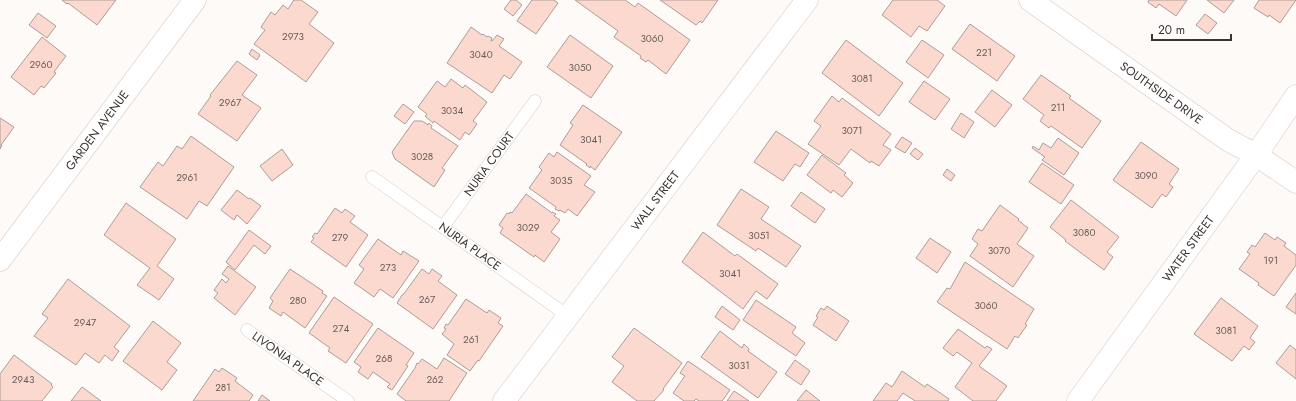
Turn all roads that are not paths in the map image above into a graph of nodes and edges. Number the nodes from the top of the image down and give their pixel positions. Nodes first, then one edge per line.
1 (195, 0) edge
2 (807, 0) edge
3 (1030, 0) edge
4 (1296, 96) edge
5 (535, 101) dead end
6 (1256, 155) junction
7 (372, 177) dead end
8 (1296, 182) edge
9 (443, 227) junction
10 (0, 260) edge
11 (568, 316) junction
12 (247, 330) dead end
13 (348, 401) edge
14 (504, 401) edge
15 (1078, 401) edge

1 - 10 street, GARDEN AVENUE
2 - 11 street, WALL STREET
3 - 6 street, SOUTHSIDE DRIVE
4 - 6 street, WATER STREET
5 - 9 lane, NURIA COURT
6 - 8 street, SOUTHSIDE DRIVE
6 - 15 street, WATER STREET
7 - 9 lane, NURIA PLACE
9 - 11 lane, NURIA PLACE
11 - 14 street, WALL STREET
12 - 13 lane, LIVONIA PLACE

